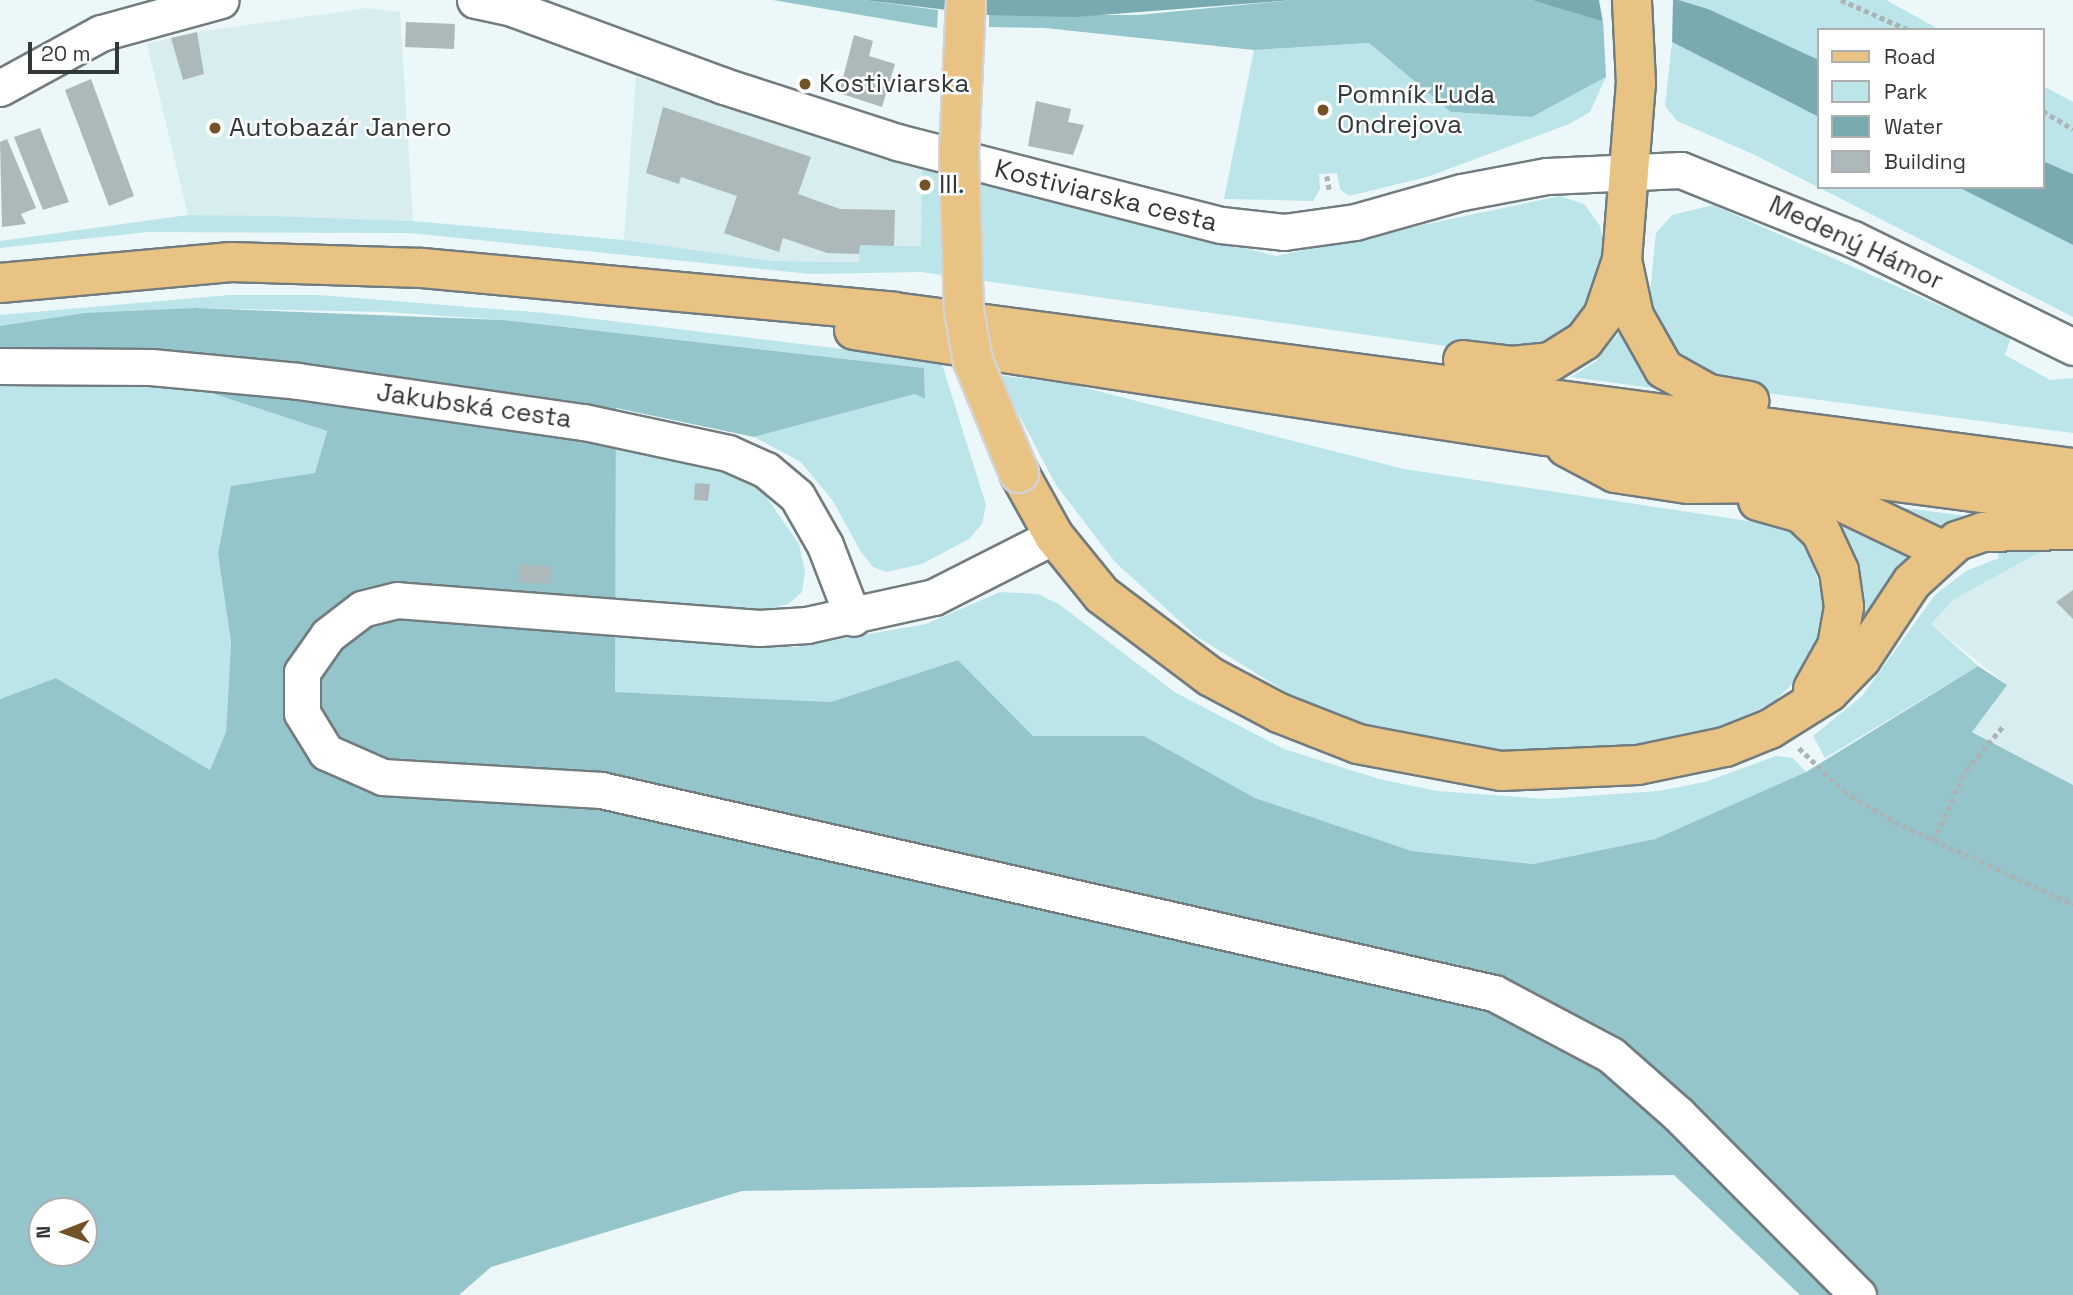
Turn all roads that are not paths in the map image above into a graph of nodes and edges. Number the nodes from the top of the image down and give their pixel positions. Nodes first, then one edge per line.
1 (221, 0) edge
2 (475, 0) edge
3 (966, 0) edge
4 (1632, 0) edge
5 (0, 88) edge
6 (1630, 169) junction
7 (1622, 260) junction
8 (0, 283) edge
9 (670, 292) junction
10 (2073, 347) edge
11 (0, 366) edge
12 (1367, 373) junction
13 (1828, 434) junction
14 (1546, 436) junction
15 (2073, 468) edge
16 (1689, 484) junction
17 (2073, 505) edge
18 (2073, 530) edge
19 (1054, 536) junction
20 (1944, 551) junction
21 (853, 618) junction
22 (1791, 715) junction
23 (1858, 1295) edge

1 - 5 street
2 - 6 street, Kostiviarska cesta
3 - 19 main road, bridge
4 - 6 main road
6 - 7 main road
6 - 10 street, Medený Hámor
7 - 12 main road
7 - 13 main road
8 - 9 main road
9 - 12 main road
9 - 14 main road
11 - 21 street, Jakubská cesta
12 - 13 main road
13 - 15 main road
14 - 16 main road
14 - 17 main road
16 - 20 main road
16 - 22 main road
18 - 20 main road
19 - 21 street
19 - 22 main road
20 - 22 main road
21 - 23 street

